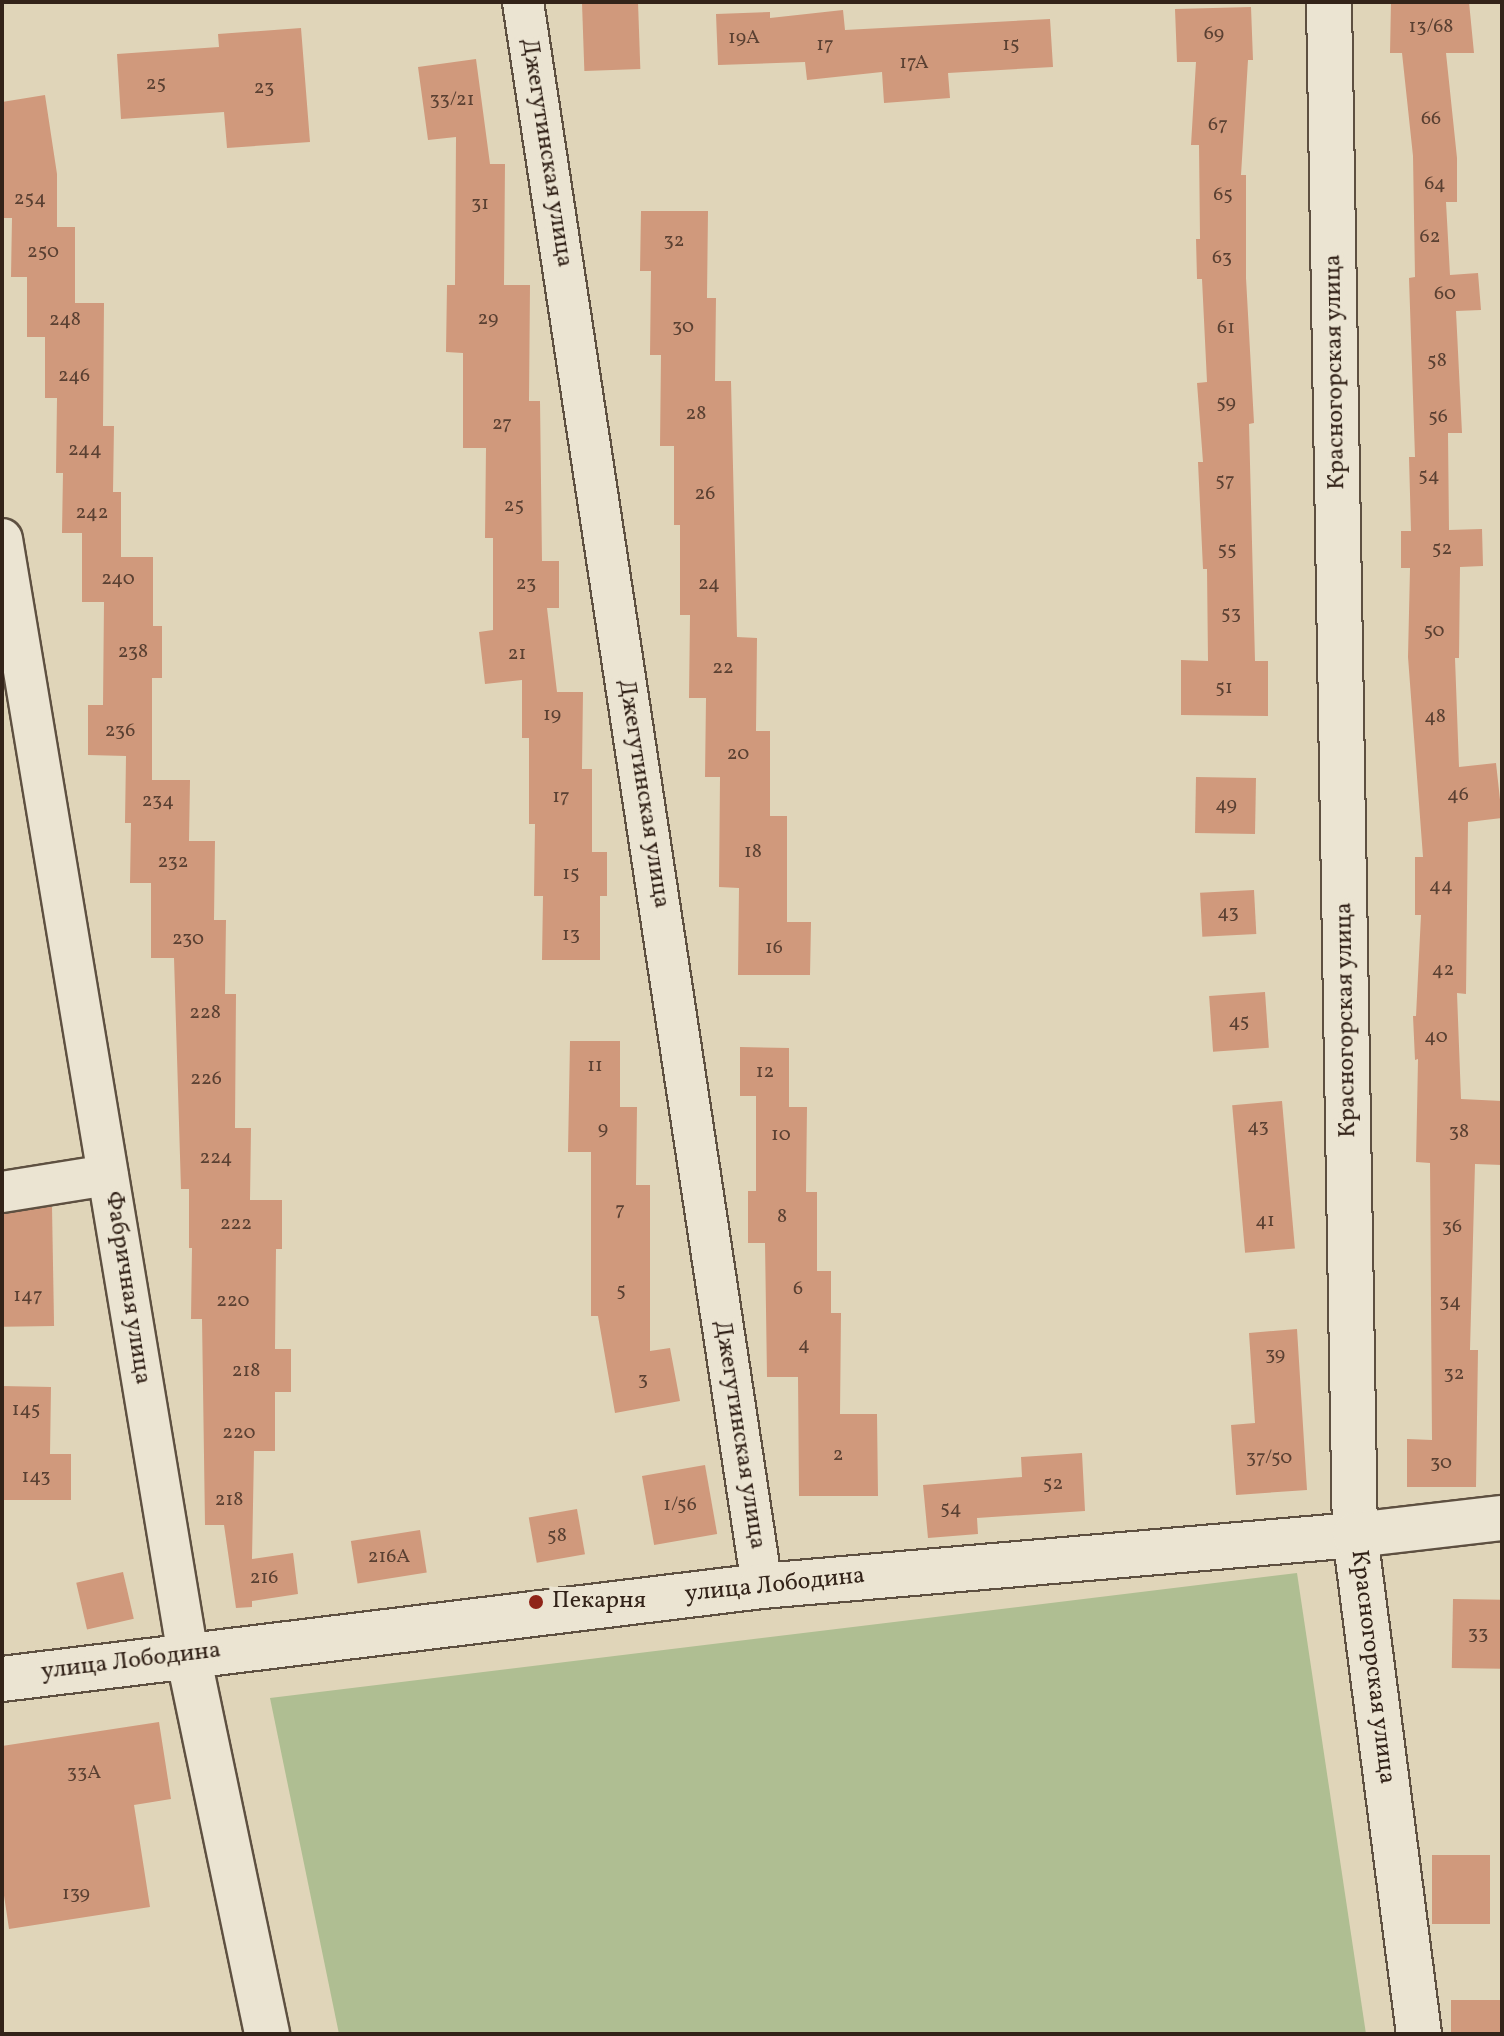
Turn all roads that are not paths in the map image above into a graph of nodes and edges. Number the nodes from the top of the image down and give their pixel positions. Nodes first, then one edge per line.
1 (523, 2) edge
2 (1329, 2) edge
3 (2, 539) edge
4 (108, 1175) junction
5 (2, 1192) edge
6 (1502, 1518) edge
7 (1355, 1535) junction
8 (762, 1586) junction
9 (188, 1655) junction
10 (2, 1679) edge
11 (267, 2034) edge
12 (1419, 2034) edge

1 - 8 street, Джегутинская улица
2 - 7 street, Красногорская улица
3 - 4 street, Фабричная улица
4 - 5 street
4 - 9 street, Фабричная улица
6 - 7 street, улица Лободина
7 - 8 street, улица Лободина
7 - 12 street, Красногорская улица
8 - 9 street, улица Лободина
9 - 10 street, улица Лободина
9 - 11 street, Фабричная улица

